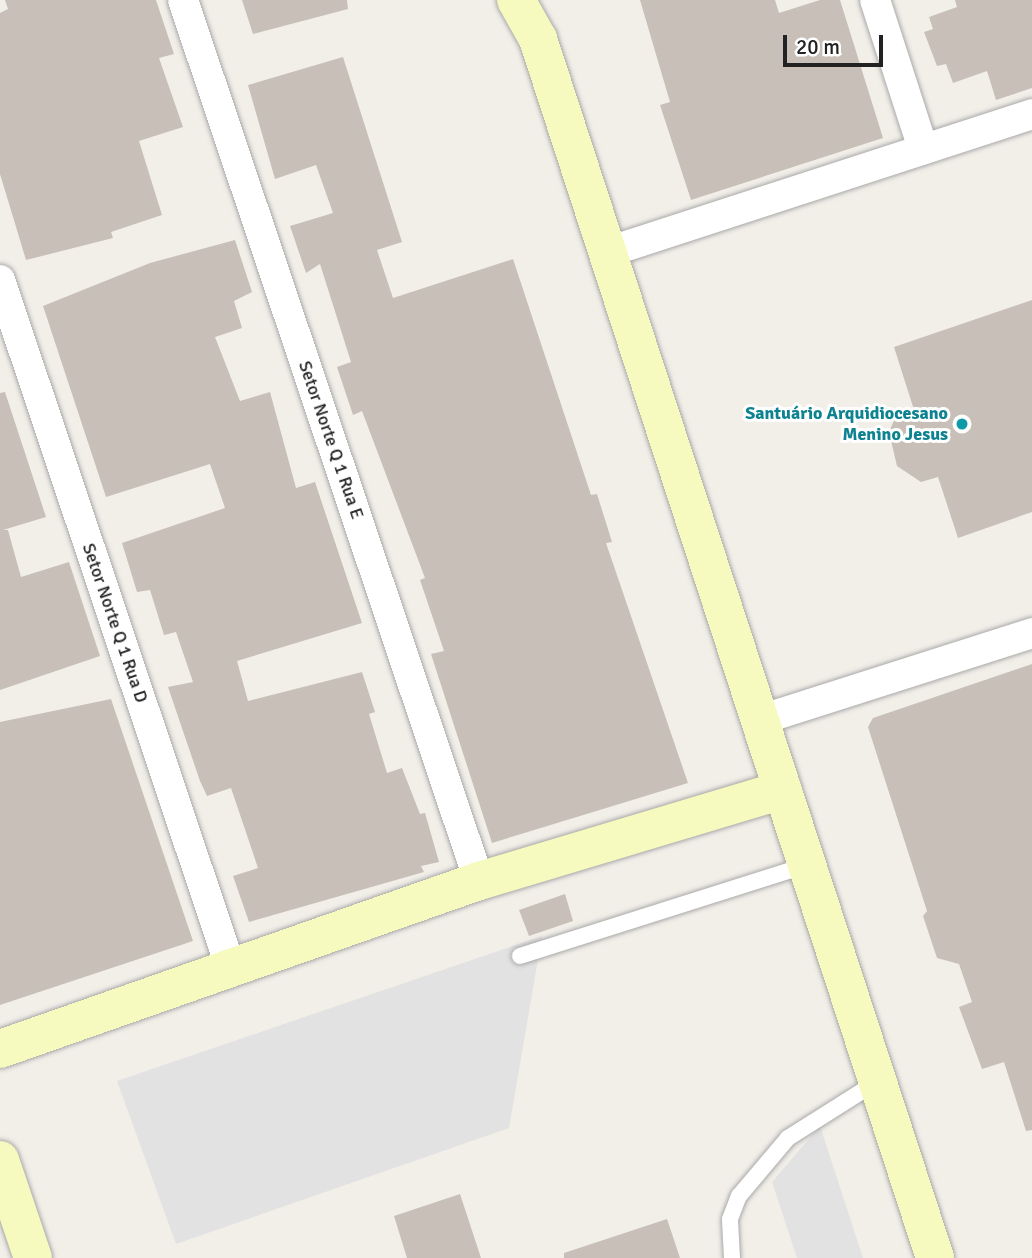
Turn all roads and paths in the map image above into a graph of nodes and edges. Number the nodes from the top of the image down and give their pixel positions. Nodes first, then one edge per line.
1 (184, 0) edge
2 (516, 0) edge
3 (534, 0) edge
4 (875, 0) edge
5 (538, 39) junction
6 (1032, 114) edge
7 (923, 149) junction
8 (607, 252) junction
9 (0, 280) edge
10 (1032, 633) edge
11 (760, 720) junction
12 (783, 790) junction
13 (807, 865) junction
14 (480, 881) junction
15 (520, 956) dead end
16 (230, 966) junction
17 (0, 1049) edge
18 (877, 1081) junction
19 (0, 1160) edge
20 (33, 1258) edge
21 (732, 1258) edge
22 (935, 1258) edge

1 - 14 street, Setor Norte Q 1 Rua E
2 - 5 street
3 - 5 street
4 - 7 street
5 - 8 street
6 - 7 street
7 - 8 street
8 - 11 street
9 - 16 street, Setor Norte Q 1 Rua D
10 - 11 street
11 - 12 street
12 - 13 street
12 - 14 street
13 - 15 lane
13 - 18 street
14 - 16 street
16 - 17 street
18 - 21 lane
18 - 22 street
19 - 20 street

